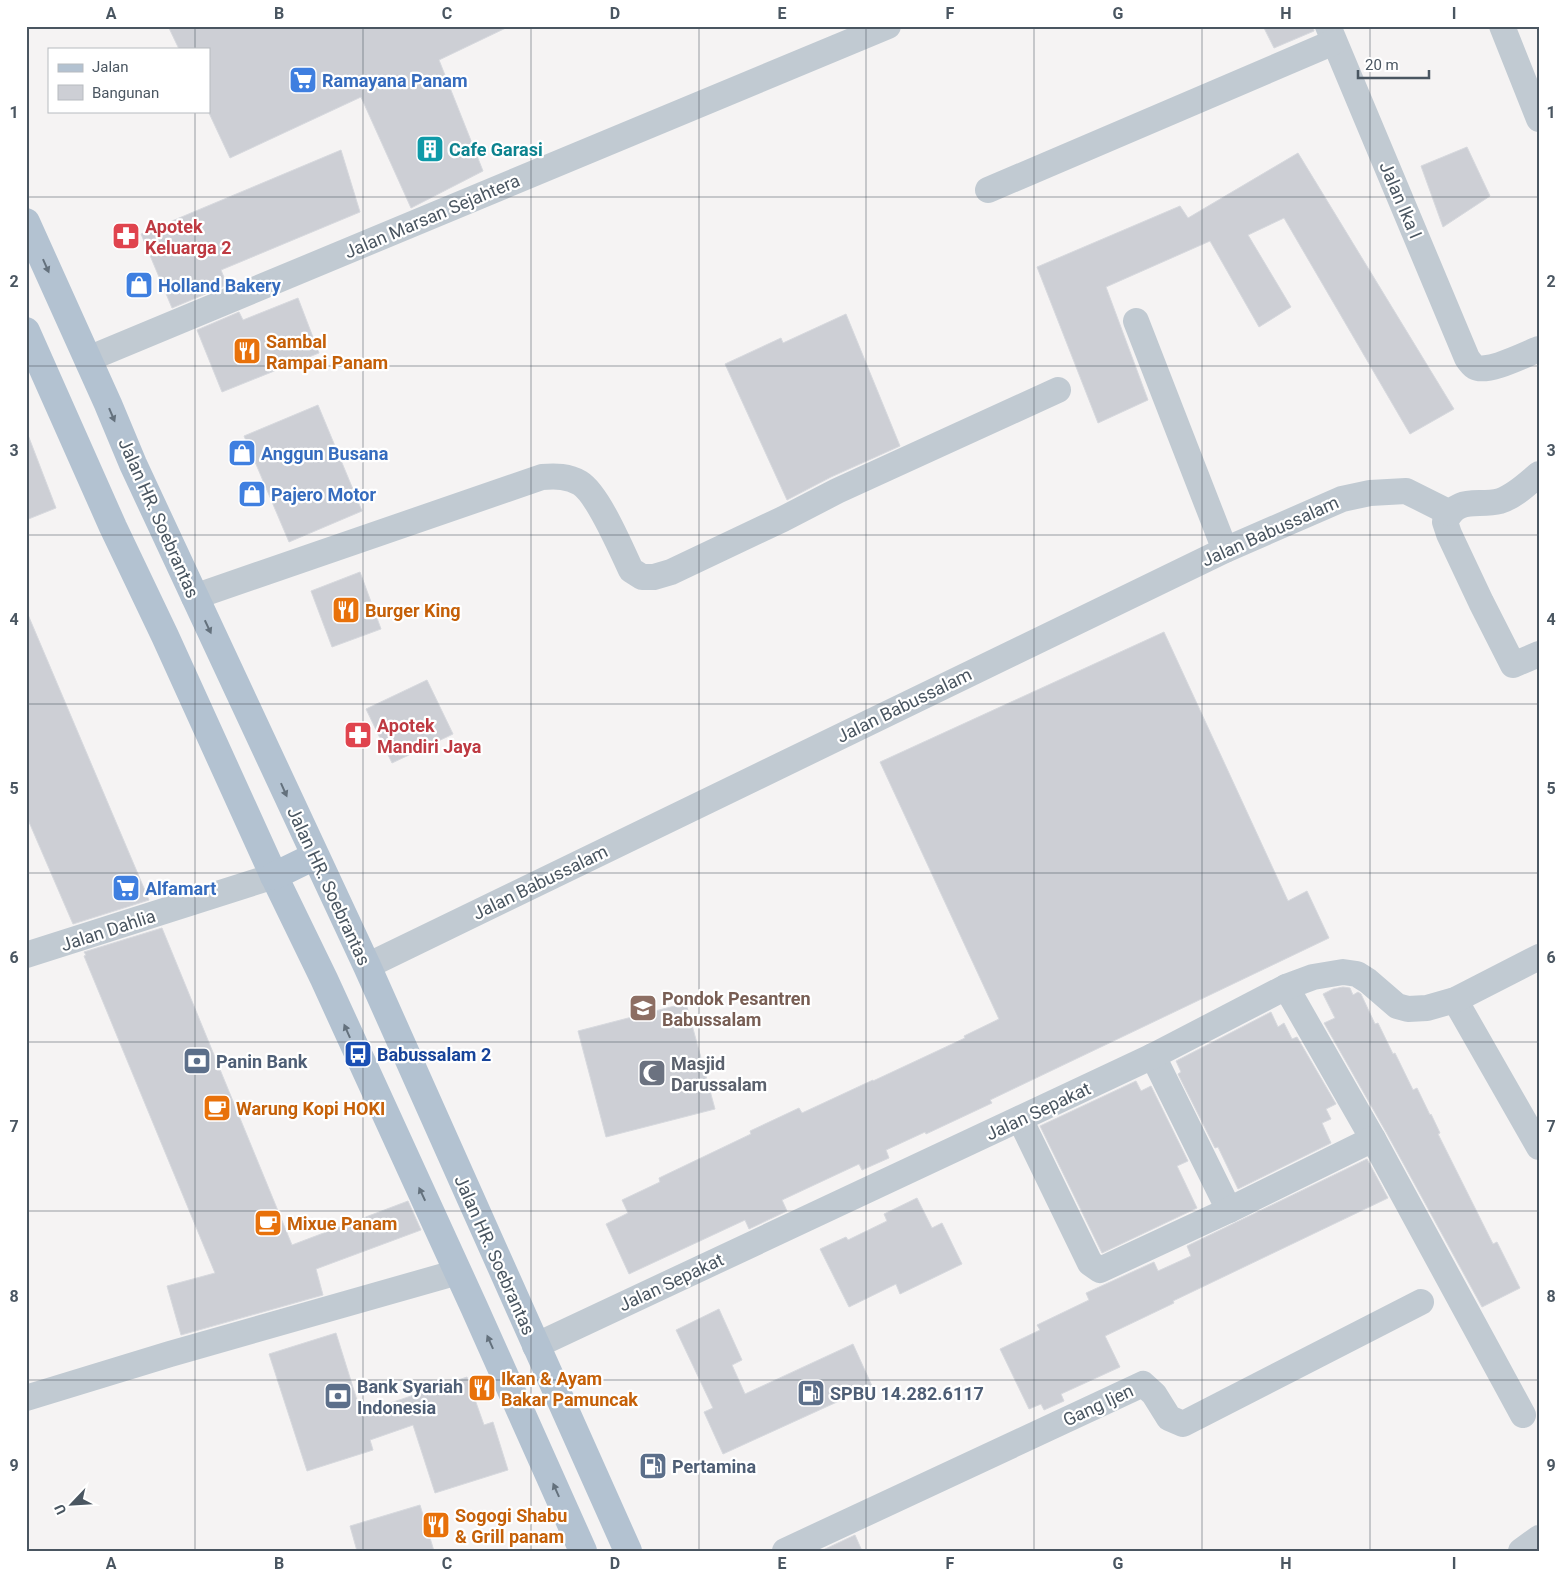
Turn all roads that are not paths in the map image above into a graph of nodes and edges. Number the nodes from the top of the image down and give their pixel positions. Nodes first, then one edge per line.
1 (888, 26) edge
2 (1502, 26) edge
3 (1331, 34) edge
4 (1539, 119) edge
5 (988, 190) dead end
6 (26, 222) edge
7 (1136, 321) dead end
8 (29, 344) edge
9 (1539, 349) edge
10 (88, 359) junction
11 (1058, 390) dead end
12 (1539, 474) edge
13 (1450, 513) junction
14 (1225, 550) junction
15 (194, 597) junction
16 (1539, 654) edge
17 (270, 758) junction
18 (229, 775) junction
19 (314, 856) junction
20 (274, 876) junction
21 (26, 955) edge
22 (1539, 957) edge
23 (367, 966) junction
24 (1286, 987) junction
25 (1455, 1000) junction
26 (1153, 1056) junction
27 (1020, 1119) junction
28 (1373, 1139) junction
29 (1539, 1147) edge
30 (1229, 1210) junction
31 (458, 1272) junction
32 (1420, 1302) dead end
33 (535, 1346) junction
34 (26, 1398) edge
35 (1523, 1415) dead end
36 (1539, 1538) edge
37 (584, 1551) edge
38 (628, 1551) edge
39 (785, 1551) edge
40 (1521, 1551) edge

1 - 10 street, Jalan Marsan Sejahtera
2 - 4 street
3 - 5 street
3 - 9 street, Jalan Ika I
6 -> 10 main road, Jalan HR. Soebrantas
7 - 14 street
8 - 18 main road
10 -> 15 main road, Jalan HR. Soebrantas
11 - 15 street
12 - 13 street
13 - 14 street, Jalan Babussalam
13 - 16 street
14 - 23 street, Jalan Babussalam
15 -> 17 main road, Jalan HR. Soebrantas
17 - 18 main road
17 -> 19 main road, Jalan HR. Soebrantas
18 - 20 main road
19 - 20 main road
19 - 23 main road, Jalan HR. Soebrantas
20 - 21 street, Jalan Dahlia
31 -> 20 main road
22 - 25 street, Jalan Sepakat
23 - 33 main road, Jalan HR. Soebrantas
24 - 25 street, Jalan Sepakat
24 - 26 street, Jalan Sepakat
24 - 28 street
25 - 29 street
26 - 27 street, Jalan Sepakat
26 - 30 street
27 - 30 street
27 - 33 street, Jalan Sepakat
28 - 30 street
28 - 35 street
31 - 34 street
37 -> 31 main road
32 - 39 street, Gang Ijen
33 - 38 main road, Jalan HR. Soebrantas
36 - 40 street

